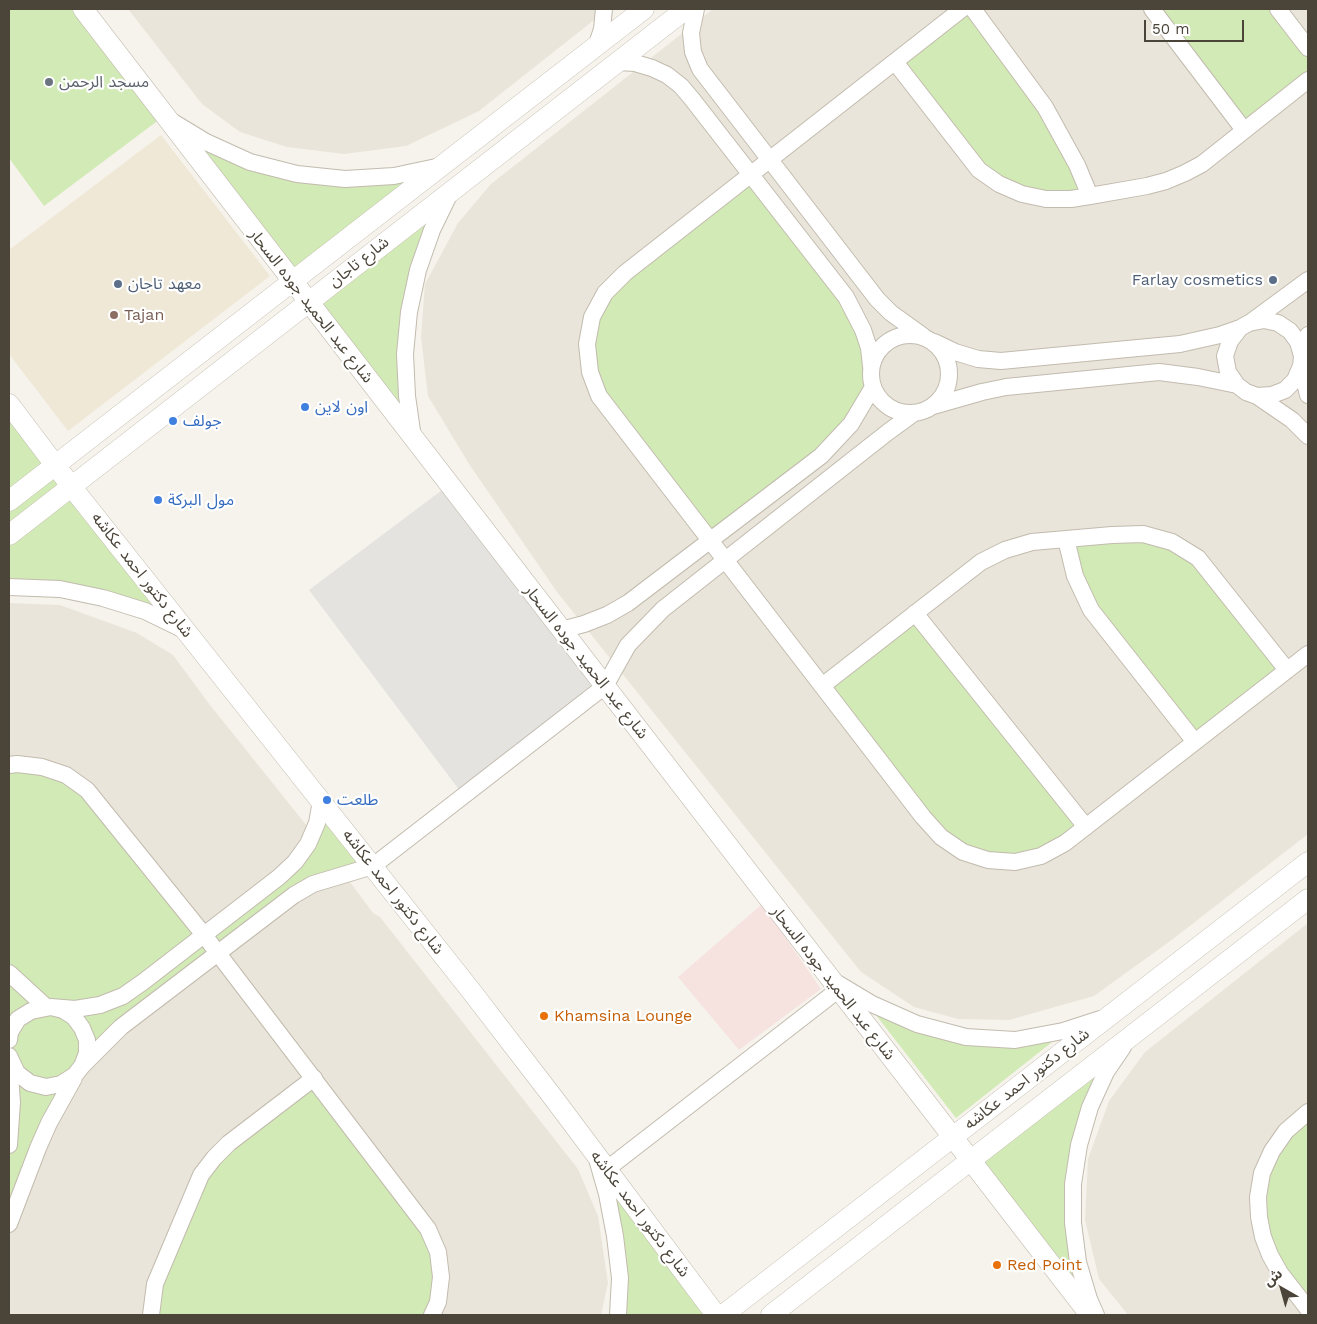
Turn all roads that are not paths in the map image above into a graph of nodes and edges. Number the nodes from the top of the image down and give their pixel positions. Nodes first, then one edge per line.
1 (83, 9) edge
2 (604, 9) edge
3 (644, 9) edge
4 (686, 9) edge
5 (696, 9) edge
6 (962, 9) edge
7 (972, 9) edge
8 (1152, 9) edge
9 (1278, 9) edge
10 (596, 47) junction
11 (1308, 48) edge
12 (618, 62) junction
13 (894, 62) junction
14 (1308, 80) edge
15 (523, 103) junction
16 (164, 116) junction
17 (539, 123) junction
18 (1244, 130) junction
19 (769, 160) junction
20 (441, 166) junction
21 (751, 174) junction
22 (450, 192) junction
23 (1090, 196) junction
24 (1308, 280) edge
25 (293, 281) junction
26 (308, 302) junction
27 (1244, 326) junction
28 (1308, 335) edge
29 (928, 339) junction
30 (1301, 361) junction
31 (871, 366) junction
32 (1237, 385) junction
33 (873, 386) junction
34 (1257, 396) junction
35 (1308, 396) edge
36 (9, 404) edge
37 (933, 406) junction
38 (914, 413) junction
39 (1308, 436) edge
40 (413, 438) junction
41 (56, 465) junction
42 (71, 486) junction
43 (9, 501) edge
44 (9, 535) edge
45 (1066, 539) junction
46 (710, 541) junction
47 (725, 560) junction
48 (9, 587) edge
49 (915, 613) junction
50 (185, 630) junction
51 (561, 630) junction
52 (1308, 654) edge
53 (1287, 670) junction
54 (605, 686) junction
55 (822, 686) junction
56 (1195, 742) junction
57 (9, 766) edge
58 (321, 802) junction
59 (1086, 827) junction
60 (1307, 865) edge
61 (373, 866) junction
62 (1308, 899) edge
63 (204, 935) junction
64 (218, 953) junction
65 (9, 973) edge
66 (833, 984) junction
67 (48, 1007) junction
68 (1109, 1016) junction
69 (1128, 1039) junction
70 (9, 1040) edge
71 (9, 1058) edge
72 (79, 1070) junction
73 (314, 1078) junction
74 (1307, 1116) edge
75 (952, 1138) junction
76 (9, 1145) edge
77 (594, 1152) junction
78 (970, 1161) junction
79 (607, 1169) junction
80 (9, 1224) edge
81 (1308, 1309) edge
82 (152, 1315) edge
83 (432, 1315) edge
84 (618, 1315) edge
85 (716, 1315) edge
86 (723, 1315) edge
87 (771, 1315) edge
88 (1090, 1315) edge
89 (1096, 1315) edge

1 - 16 street, شارع عبد الحميد جوده السحار
2 - 10 street
3 - 10 street, شارع تاجان
4 - 12 street, شارع تاجان
5 - 19 street
6 - 13 street
7 - 23 street
8 - 18 street
9 - 11 street
10 - 15 street, شارع تاجان
12 - 17 street, شارع تاجان
12 - 21 street
13 - 19 street
13 - 23 street
14 - 18 street
15 - 17 street
15 - 20 street, شارع تاجان
16 - 20 street
16 - 25 street, شارع عبد الحميد جوده السحار
17 - 22 street, شارع تاجان
18 - 23 street
19 - 21 street
19 - 29 street
20 - 25 street, شارع تاجان
21 - 31 street
21 - 46 street
22 - 26 street, شارع تاجان
22 - 40 street
24 - 27 street
25 - 26 street, شارع عبد الحميد جوده السحار
25 - 41 street, شارع تاجان
26 - 40 street, شارع عبد الحميد جوده السحار
26 - 42 street, شارع تاجان
27 - 29 street
27 - 30 street
27 - 32 street
28 - 30 street
29 - 31 street
29 - 37 street
30 - 34 street
30 - 35 street
31 - 33 street
32 - 34 street
32 - 37 street
33 - 38 street
33 - 46 street
34 - 39 street
36 - 41 street, شارع دكتور احمد عكاشه
37 - 38 street
38 - 47 street
40 - 51 street, شارع عبد الحميد جوده السحار
41 - 42 street, شارع دكتور احمد عكاشه
41 - 43 street, شارع تاجان
42 - 44 street, شارع تاجان
42 - 50 street, شارع دكتور احمد عكاشه
45 - 49 street
45 - 53 street
45 - 56 street
46 - 47 street
46 - 51 street
47 - 54 street
47 - 55 street
48 - 50 street
49 - 55 street
49 - 59 street
50 - 58 street, شارع دكتور احمد عكاشه
51 - 54 street, شارع عبد الحميد جوده السحار
52 - 53 street
53 - 56 street
54 - 61 street
54 - 66 street, شارع عبد الحميد جوده السحار
55 - 59 street
56 - 59 street
57 - 63 street
58 - 61 street, شارع دكتور احمد عكاشه
58 - 63 street
60 - 68 street, شارع دكتور احمد عكاشه
61 - 64 street
61 - 77 street, شارع دكتور احمد عكاشه
62 - 69 street, شارع دكتور احمد عكاشه
63 - 64 street
63 - 67 street
64 - 72 street
64 - 73 street
65 - 67 street
66 - 68 street
66 - 75 street, شارع عبد الحميد جوده السحار
66 - 79 street
67 - 70 street
67 - 72 street
68 - 75 street, شارع دكتور احمد عكاشه
69 - 78 street, شارع دكتور احمد عكاشه
69 - 89 street
71 - 72 street
71 - 76 street
72 - 80 street
73 - 82 street
73 - 83 street
74 - 81 street
75 - 78 street, شارع عبد الحميد جوده السحار
75 - 86 street, شارع دكتور احمد عكاشه
77 - 79 street, شارع دكتور احمد عكاشه
77 - 84 street
78 - 87 street, شارع دكتور احمد عكاشه
78 - 88 street, شارع عبد الحميد جوده السحار
79 - 85 street, شارع دكتور احمد عكاشه

